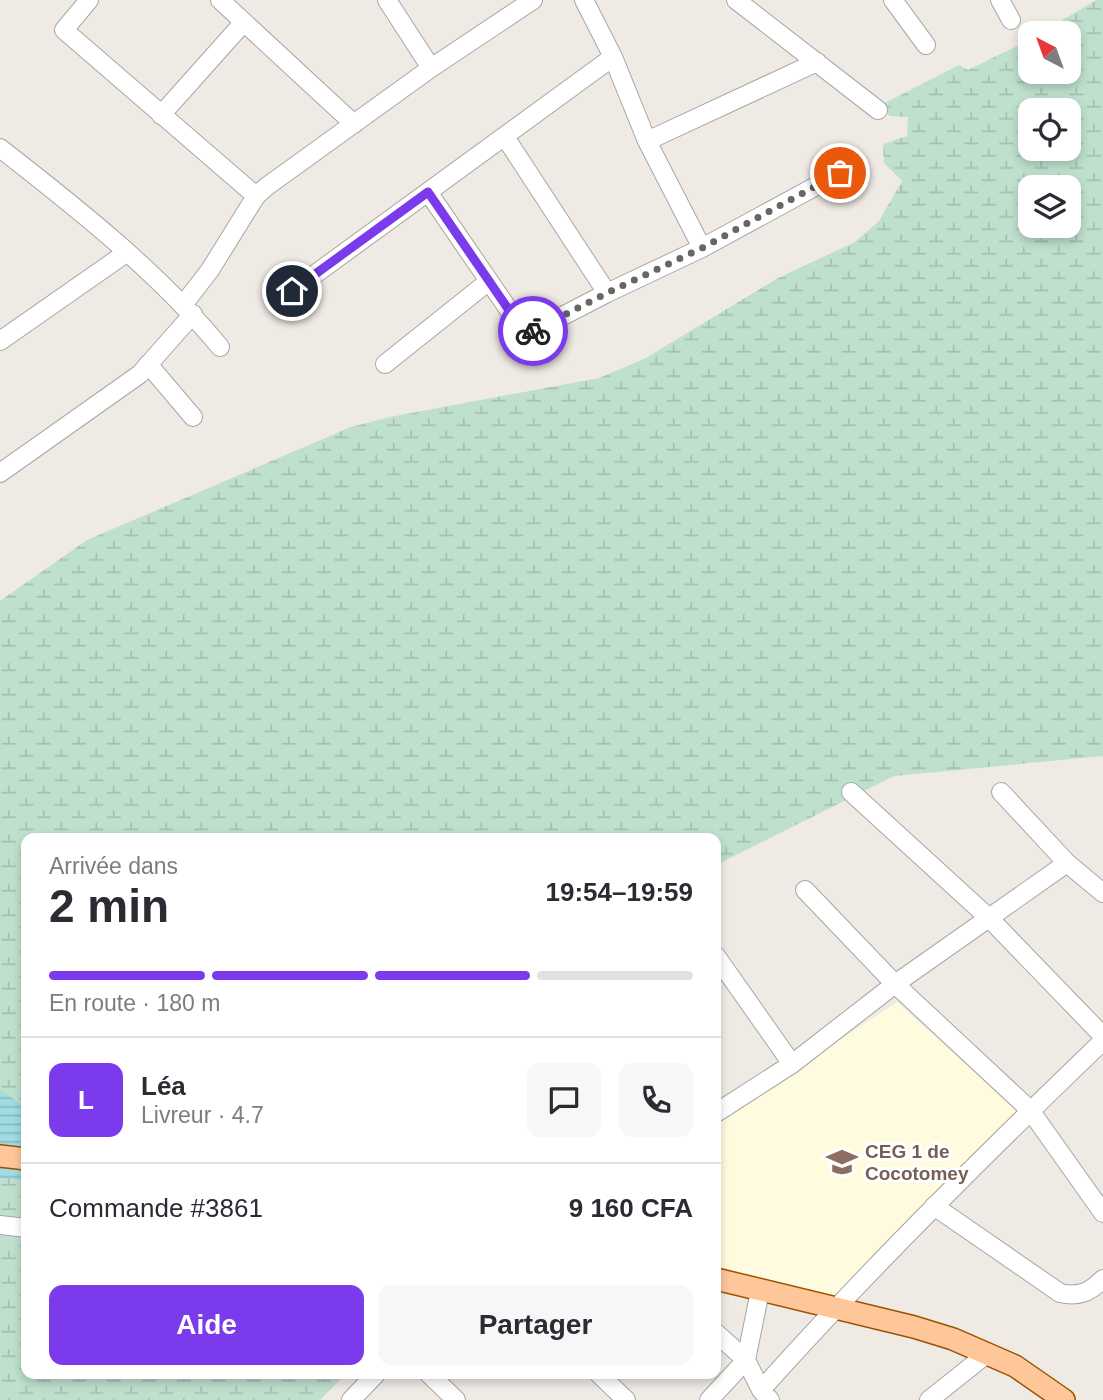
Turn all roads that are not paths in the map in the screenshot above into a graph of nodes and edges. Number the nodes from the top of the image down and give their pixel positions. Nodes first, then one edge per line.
1 (89, 0) edge
2 (220, 0) edge
3 (387, 0) edge
4 (533, 0) edge
5 (584, 0) edge
6 (736, 0) edge
7 (892, 0) edge
8 (1000, 0) edge
9 (1011, 20) dead end
10 (244, 22) junction
11 (926, 46) dead end
12 (613, 57) junction
13 (817, 62) junction
14 (431, 68) junction
15 (878, 110) dead end
16 (161, 115) junction
17 (354, 124) junction
18 (505, 137) junction
19 (647, 141) junction
20 (0, 148) edge
21 (840, 173) dead end
22 (428, 192) junction
23 (256, 196) junction
24 (702, 248) junction
25 (125, 253) junction
26 (489, 281) junction
27 (292, 291) dead end
28 (607, 293) junction
29 (188, 310) junction
30 (0, 341) edge
31 (220, 347) dead end
32 (148, 364) junction
33 (385, 364) dead end
34 (193, 417) dead end
35 (0, 473) edge
36 (851, 792) dead end
37 (1001, 792) dead end
38 (1067, 863) junction
39 (805, 890) dead end
40 (1103, 893) edge
41 (990, 919) junction
42 (721, 963) edge
43 (895, 985) junction
44 (1103, 1039) edge
45 (792, 1064) junction
46 (721, 1110) edge
47 (1030, 1111) junction
48 (0, 1156) edge
49 (21, 1158) edge
50 (934, 1206) junction
51 (1103, 1213) edge
52 (0, 1225) edge
53 (21, 1227) edge
54 (1103, 1279) edge
55 (721, 1280) edge
56 (760, 1291) junction
57 (835, 1307) junction
58 (721, 1338) edge
59 (989, 1353) junction
60 (746, 1360) junction
61 (371, 1379) edge
62 (434, 1379) edge
63 (604, 1379) edge
64 (765, 1395) edge
65 (937, 1398) edge
66 (351, 1400) edge
67 (456, 1400) edge
68 (626, 1400) edge
69 (709, 1400) edge
70 (1065, 1400) edge

1 - 16 street
2 - 10 street
3 - 14 street
4 - 14 street
5 - 12 street
6 - 13 street
7 - 11 street
8 - 9 street
10 - 16 street
10 - 17 street
12 - 18 street
12 - 19 street
13 - 15 street
13 - 19 street
14 - 17 street
16 - 23 street
17 - 23 street
18 - 22 street
18 - 28 street
19 - 24 street
20 - 25 street
21 - 24 street
22 - 26 street
22 - 27 street
23 - 29 street
24 - 28 street
25 - 29 street
25 - 30 street
26 - 28 street
26 - 33 street
29 - 31 street
29 - 32 street
32 - 34 street
32 - 35 street
36 - 41 street
37 - 38 street
38 - 40 street
38 - 41 street
39 - 43 street
41 - 43 street
41 - 44 street
42 - 45 street
43 - 45 street
43 - 47 street
44 - 47 street
45 - 46 street
47 - 50 street
47 - 51 street
48 - 49 main road
50 - 54 street
50 - 57 street
52 - 53 street
55 - 56 main road
56 - 57 main road
56 - 60 street
57 - 59 main road
57 - 64 street
58 - 60 street
59 - 65 street
59 - 70 main road
60 - 64 street
60 - 69 street
61 - 66 street
62 - 67 street
63 - 68 street

